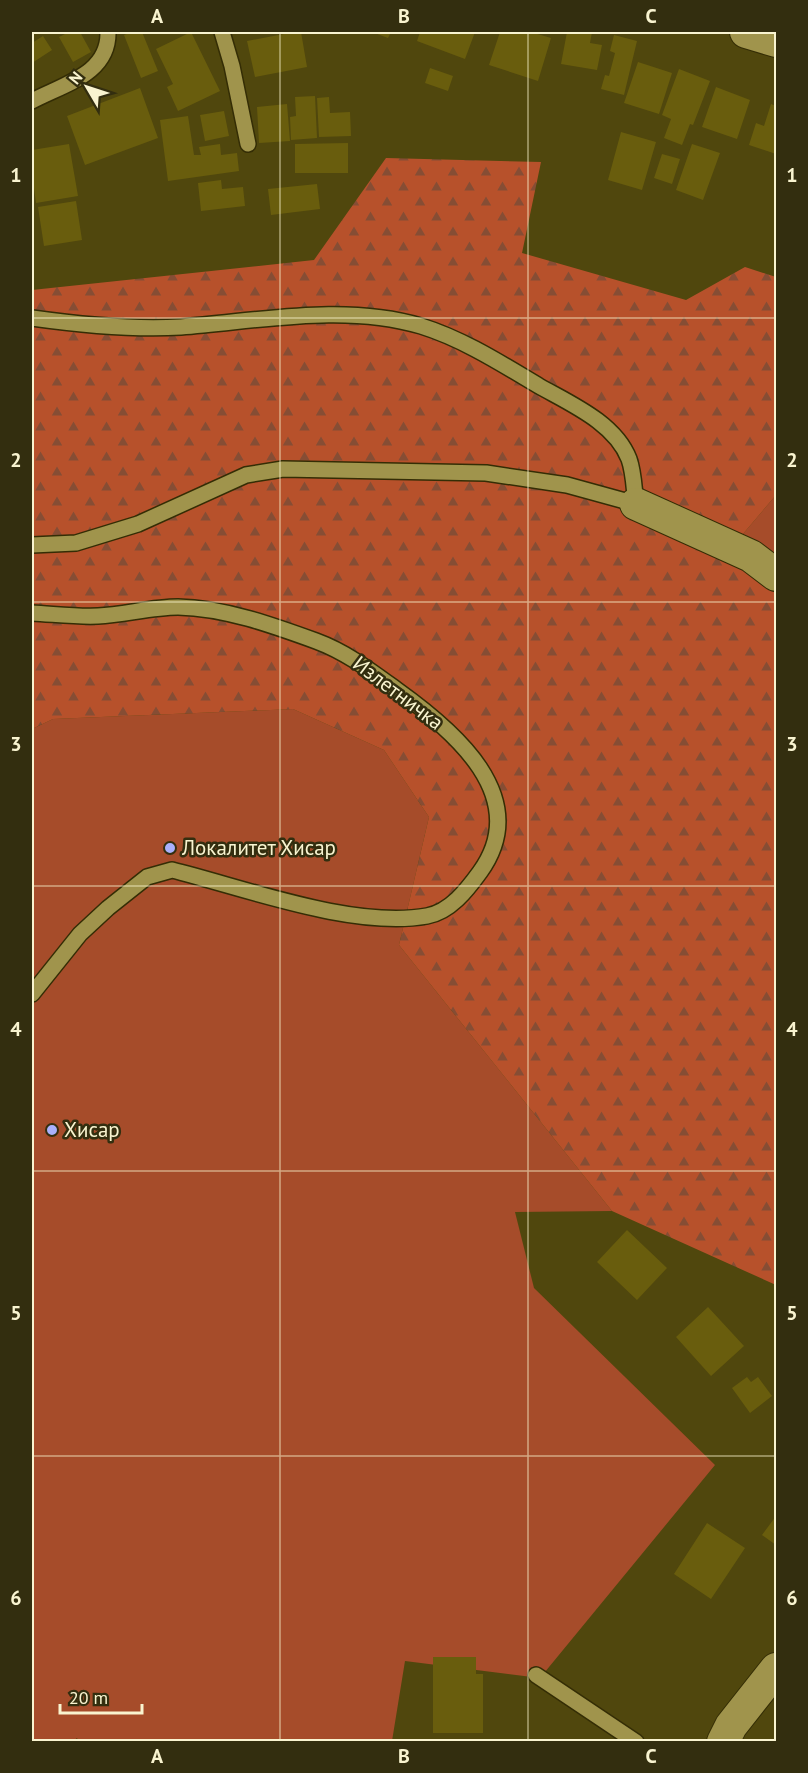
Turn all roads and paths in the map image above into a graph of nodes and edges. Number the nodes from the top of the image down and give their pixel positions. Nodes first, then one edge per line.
1 (108, 32) edge
2 (222, 32) edge
3 (746, 32) edge
4 (777, 41) edge
5 (32, 101) edge
6 (248, 144) dead end
7 (32, 318) edge
8 (636, 504) junction
9 (32, 545) edge
10 (777, 575) edge
11 (32, 613) edge
12 (32, 994) edge
13 (777, 1669) edge
14 (536, 1675) dead end
15 (636, 1742) edge
16 (723, 1742) edge

1 - 5 lane
2 - 6 lane
3 - 4 street
7 - 8 lane
8 - 9 lane
8 - 10 street
11 - 12 lane, Излетничка
13 - 16 street
14 - 15 lane

